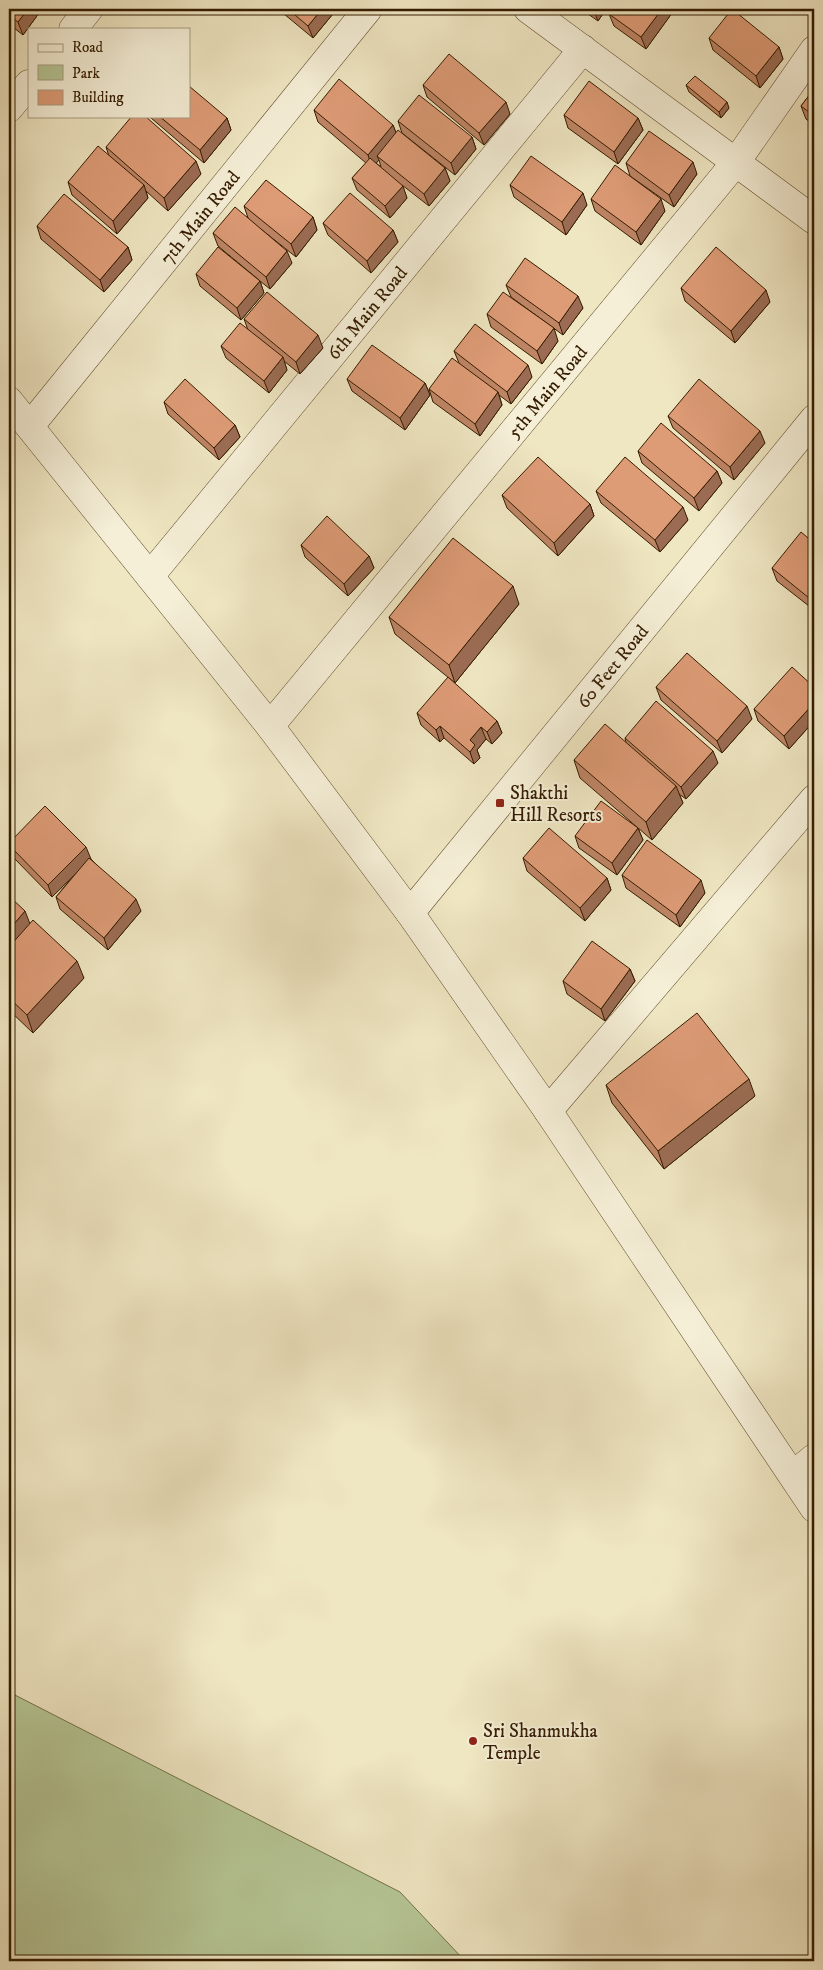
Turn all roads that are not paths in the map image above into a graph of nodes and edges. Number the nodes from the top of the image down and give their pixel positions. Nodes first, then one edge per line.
1 (89, 9) edge
2 (368, 9) edge
3 (528, 9) edge
4 (74, 28) edge
5 (583, 49) junction
6 (814, 50) edge
7 (28, 85) edge
8 (9, 108) edge
9 (736, 162) junction
10 (814, 220) edge
11 (9, 401) edge
12 (814, 419) edge
13 (30, 426) junction
14 (150, 576) junction
15 (270, 726) junction
16 (814, 799) edge
17 (410, 913) junction
18 (548, 1111) junction
19 (814, 1458) edge
20 (793, 1475) junction
21 (814, 1508) edge

1 - 4 street
2 - 13 street, 7th Main Road
3 - 5 street
5 - 9 street
5 - 14 street, 6th Main Road
6 - 9 street, 5th Main Road
7 - 8 street
9 - 10 street
9 - 15 street, 5th Main Road
11 - 13 street
12 - 17 street, 60 Feet Road
13 - 14 street
14 - 15 street
15 - 17 street
16 - 18 street
17 - 18 street
18 - 20 street
19 - 20 street
20 - 21 street

